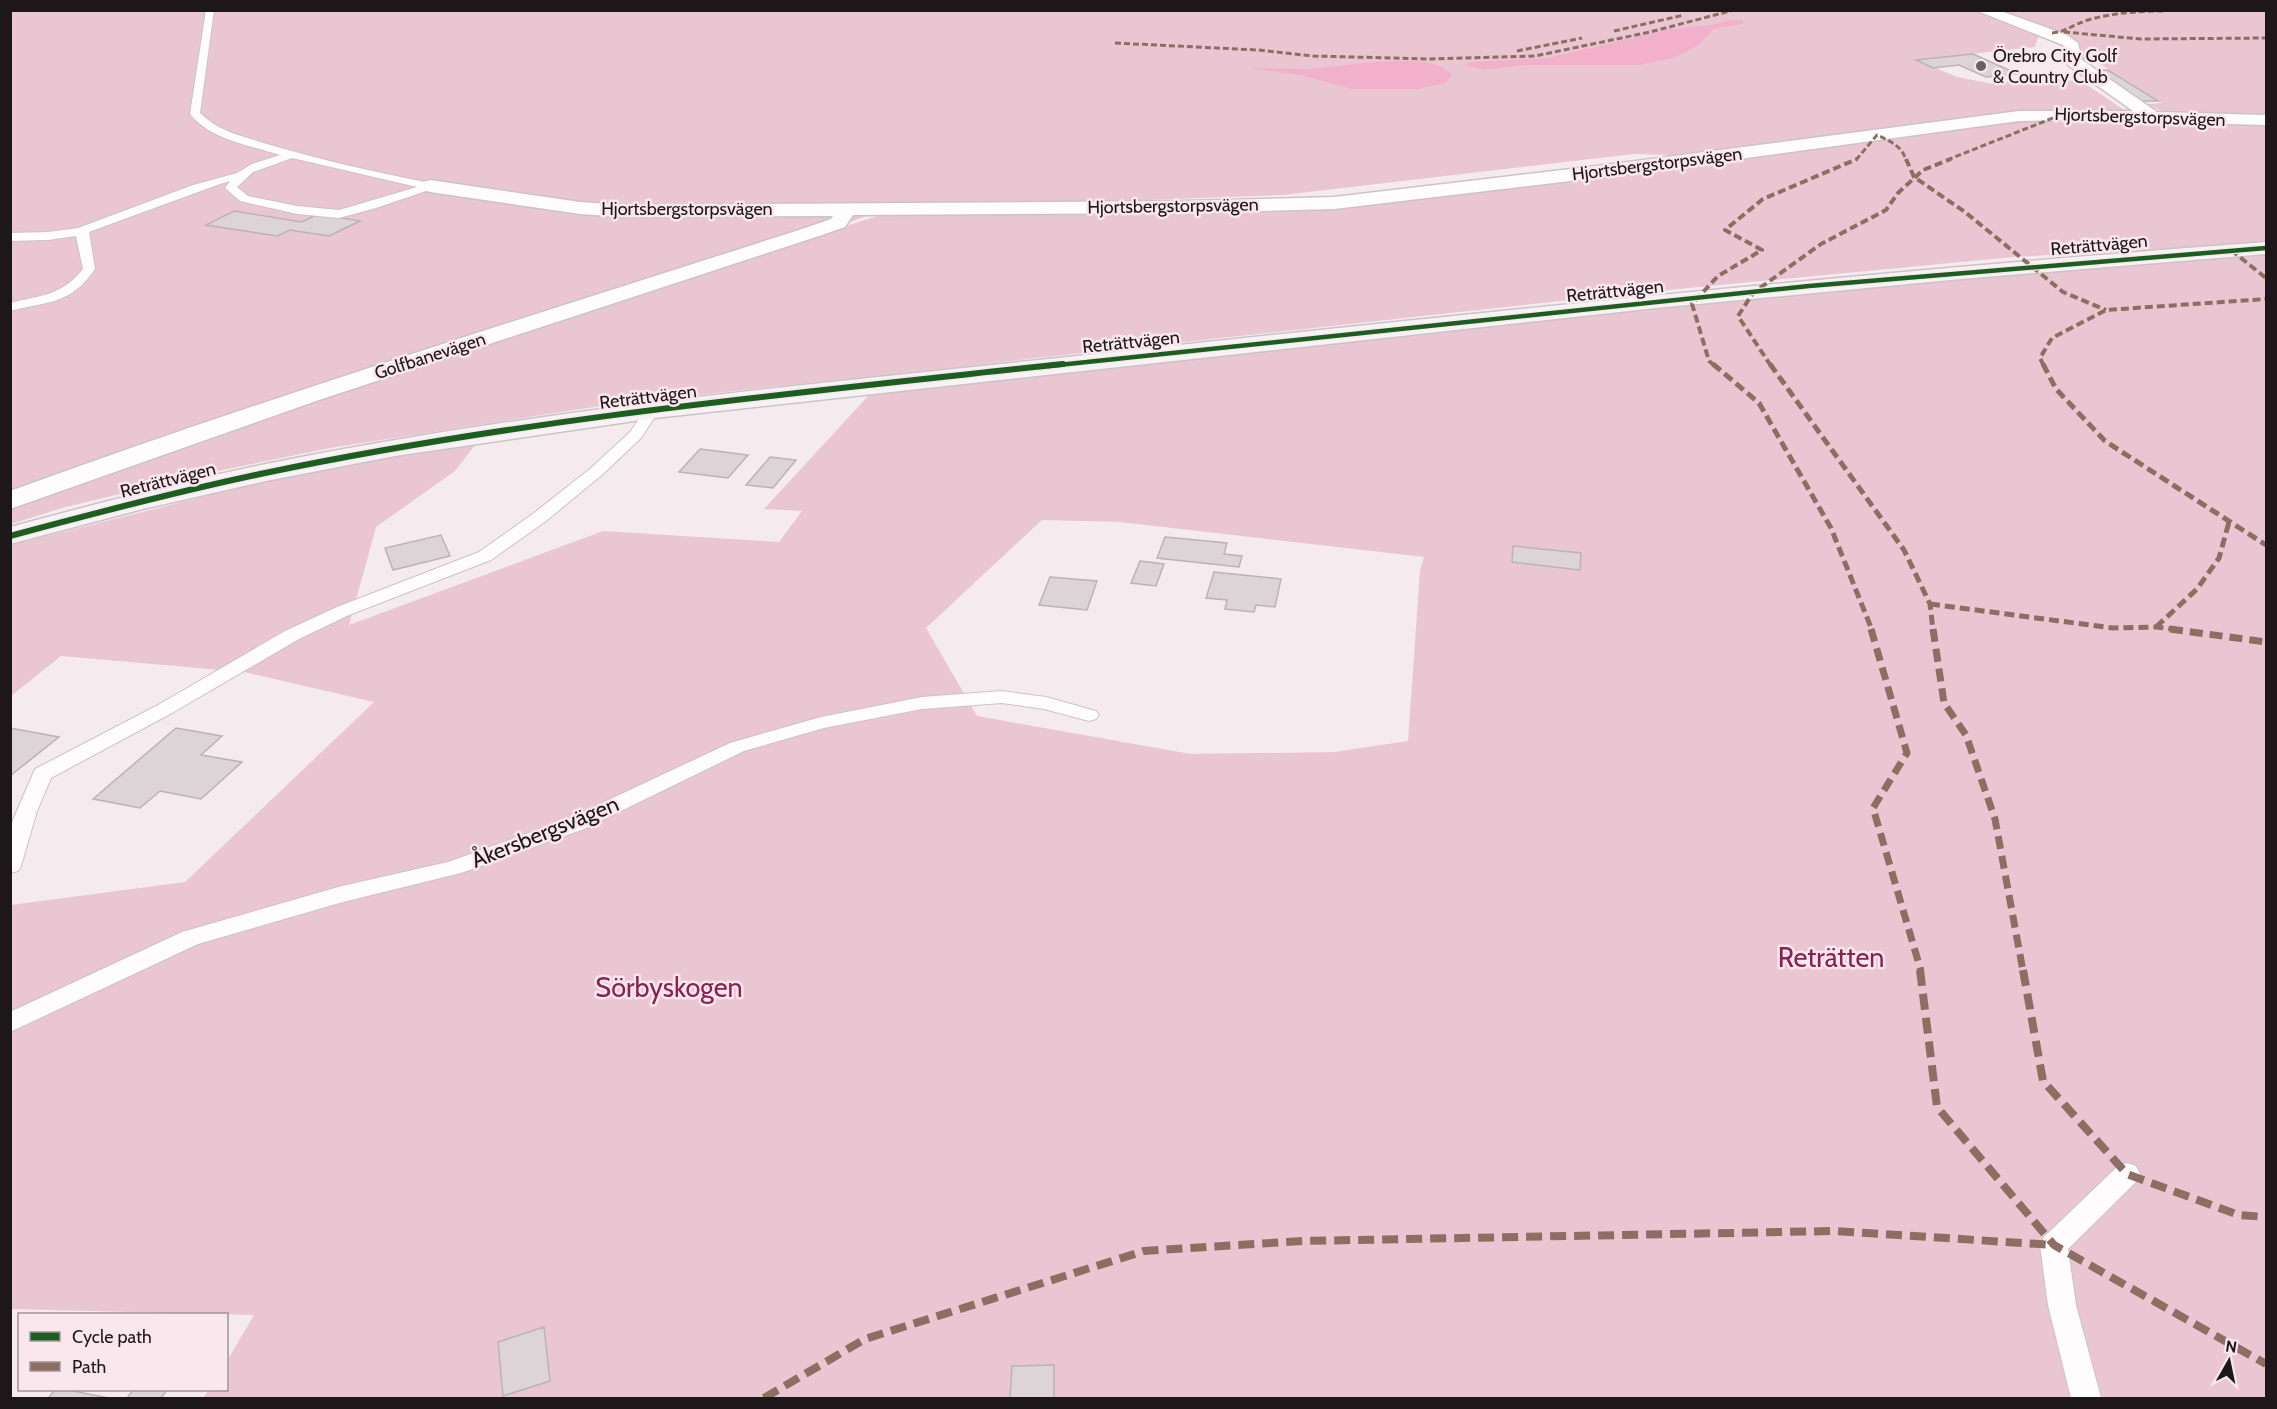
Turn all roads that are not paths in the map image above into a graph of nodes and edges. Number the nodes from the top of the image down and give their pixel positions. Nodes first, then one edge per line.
1 (210, 10) edge
2 (1982, 10) edge
3 (2153, 117) junction
4 (2266, 120) edge
5 (290, 155) junction
6 (236, 177) junction
7 (430, 186) junction
8 (847, 210) junction
9 (84, 231) junction
10 (10, 237) edge
11 (2266, 248) edge
12 (10, 307) edge
13 (651, 412) junction
14 (10, 501) edge
15 (10, 536) edge
16 (1089, 715) dead end
17 (10, 866) edge
18 (10, 1023) edge
19 (2127, 1174) dead end
20 (2086, 1398) edge

1 - 5 lane, Hjortsbergstorpsvägen
2 - 3 street
3 - 4 street, Hjortsbergstorpsvägen
3 - 8 street, Hjortsbergstorpsvägen
5 - 6 lane
5 - 7 lane, Hjortsbergstorpsvägen
6 - 7 lane
6 - 9 lane
7 - 8 street, Hjortsbergstorpsvägen
8 - 14 street, Golfbanevägen
9 - 10 lane
9 - 12 lane
11 - 13 street, Reträttvägen
13 - 15 street, Reträttvägen
13 - 17 lane
16 - 18 lane, Åkersbergsvägen
19 - 20 lane

